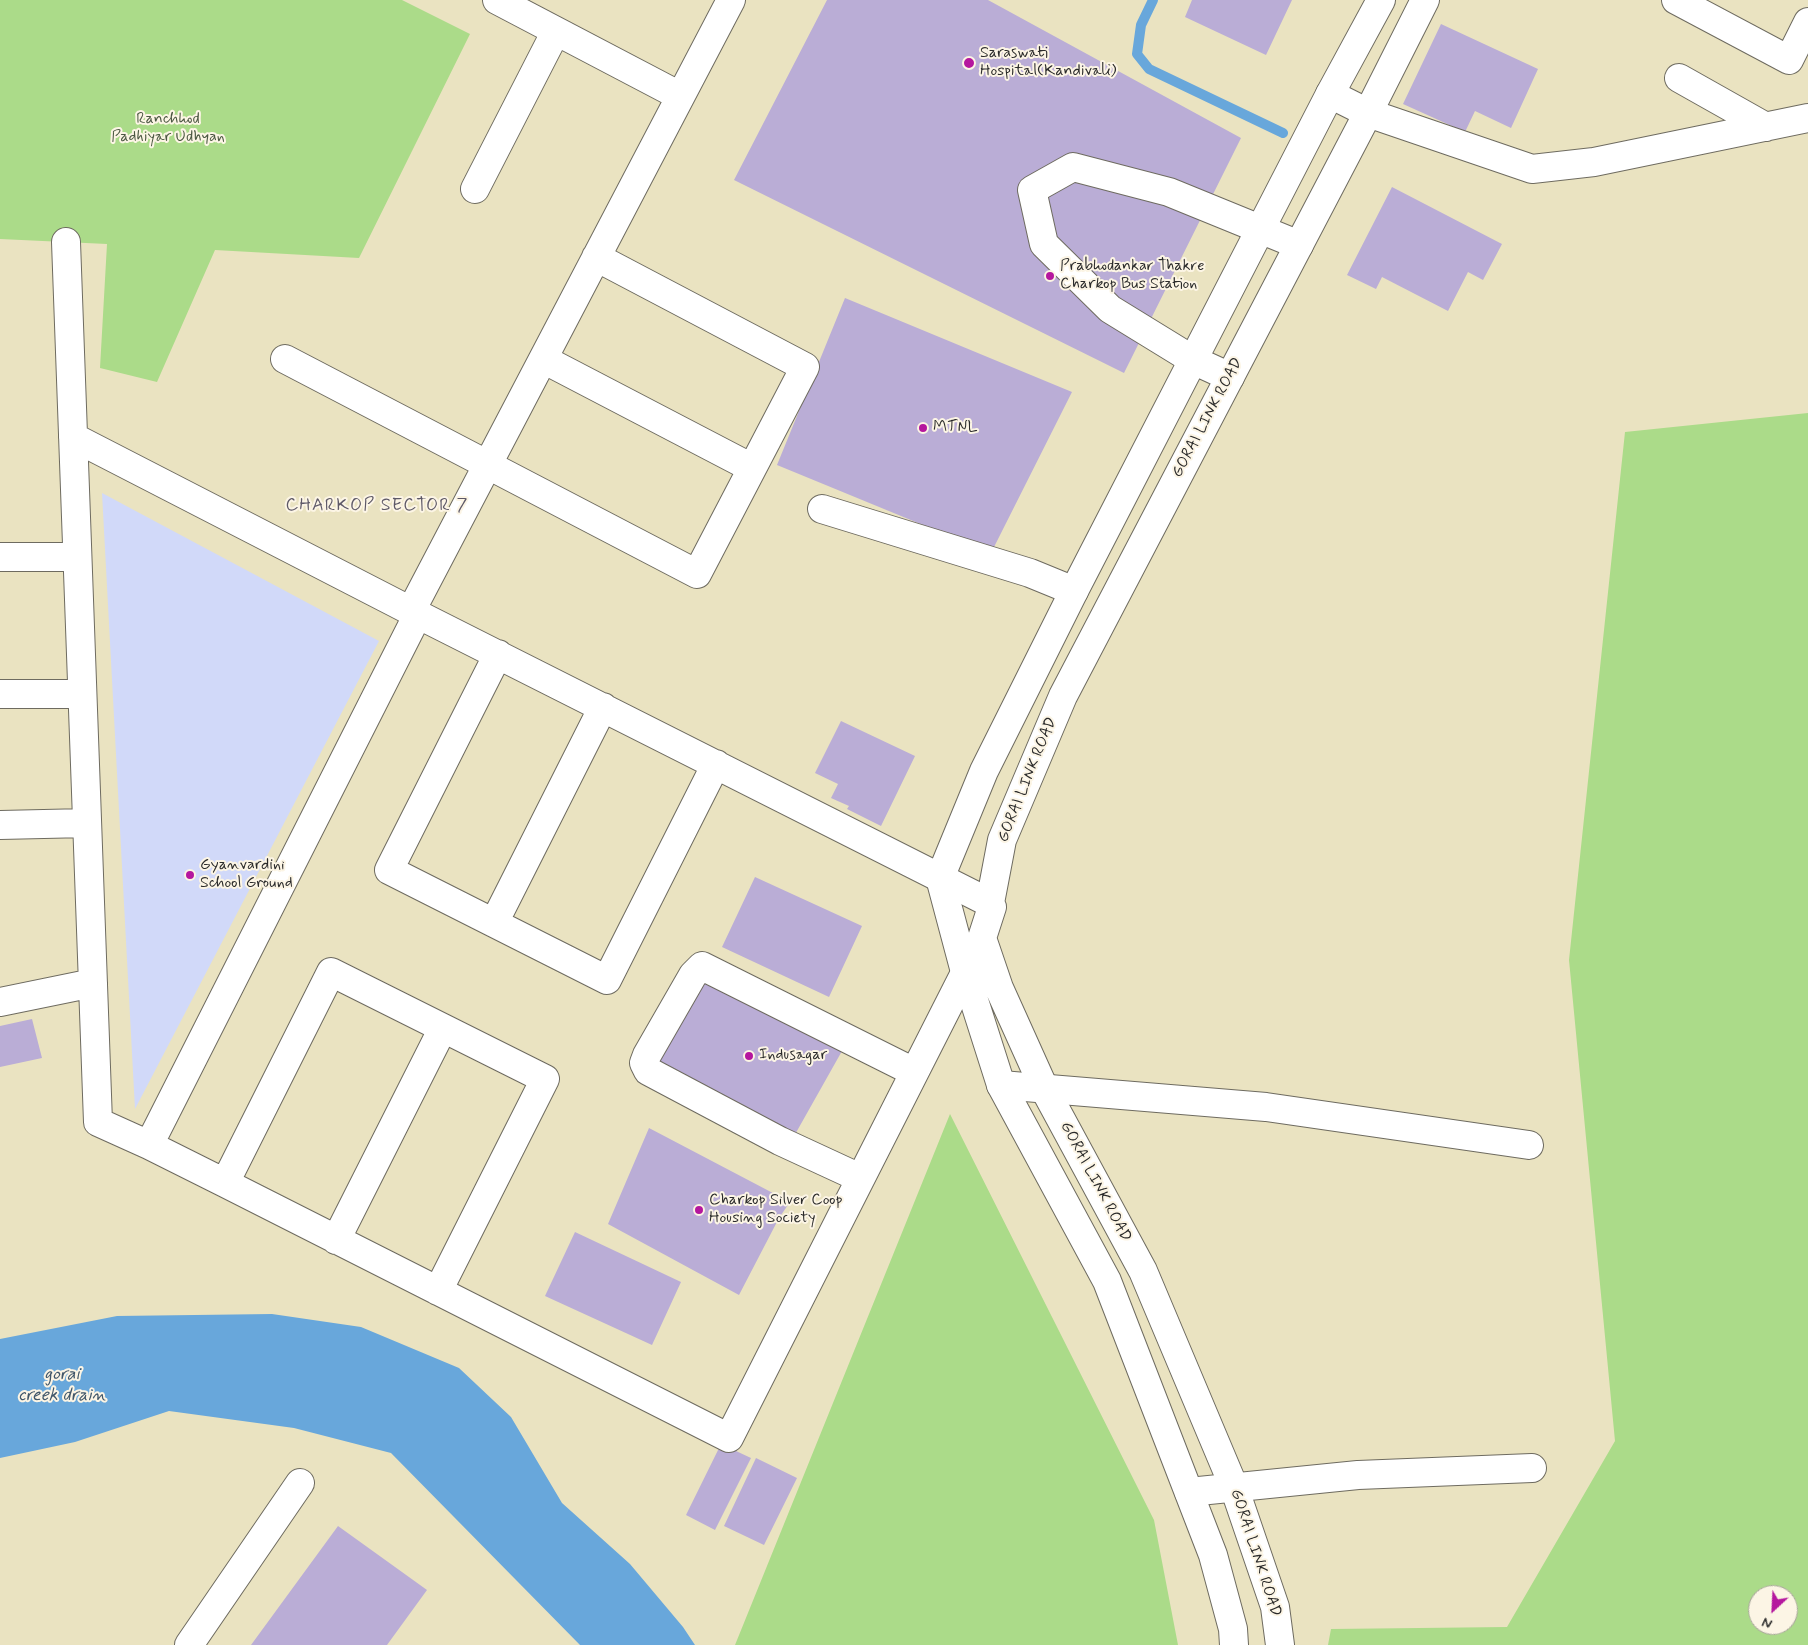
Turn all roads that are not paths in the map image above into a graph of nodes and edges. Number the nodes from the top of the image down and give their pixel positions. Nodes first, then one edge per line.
1 (497, 0) edge
2 (730, 0) edge
3 (1381, 0) edge
4 (1425, 0) edge
5 (1676, 0) edge
6 (1808, 22) edge
7 (556, 31) junction
8 (1679, 78) dead end
9 (1330, 94) junction
10 (680, 96) junction
11 (1368, 113) junction
12 (1808, 118) edge
13 (1766, 127) junction
14 (475, 189) dead end
15 (1260, 230) junction
16 (66, 242) dead end
17 (1299, 245) junction
18 (596, 257) junction
19 (285, 359) dead end
20 (543, 359) junction
21 (1193, 360) junction
22 (1230, 377) junction
23 (73, 437) junction
24 (488, 464) junction
25 (752, 468) junction
26 (822, 509) dead end
27 (0, 557) edge
28 (77, 557) junction
29 (1074, 590) junction
30 (415, 612) junction
31 (498, 654) junction
32 (0, 694) edge
33 (82, 694) junction
34 (603, 707) junction
35 (716, 764) junction
36 (87, 823) junction
37 (0, 825) edge
38 (940, 878) junction
39 (990, 903) junction
40 (494, 923) junction
41 (982, 938) junction
42 (965, 972) junction
43 (93, 983) junction
44 (0, 1002) edge
45 (443, 1028) junction
46 (914, 1072) junction
47 (1001, 1085) junction
48 (1044, 1088) junction
49 (149, 1145) junction
50 (1529, 1145) dead end
51 (860, 1178) junction
52 (224, 1183) junction
53 (336, 1240) junction
54 (438, 1291) junction
55 (1532, 1468) dead end
56 (300, 1483) dead end
57 (1234, 1487) junction
58 (1189, 1492) junction
59 (189, 1645) edge
60 (1234, 1645) edge
61 (1280, 1645) edge

1 - 7 street
2 - 10 street
3 - 9 street
4 - 11 street, GORAI LINK ROAD
5 - 6 street
7 - 10 street
7 - 14 street
8 - 13 street
9 - 11 street
9 - 15 street
10 - 18 street
11 - 13 street
11 - 17 street, GORAI LINK ROAD
12 - 13 street
15 - 17 street
15 - 21 street
15 - 21 street
16 - 23 street
17 - 22 street, GORAI LINK ROAD
18 - 20 street
18 - 25 street
19 - 24 street
20 - 24 street
20 - 25 street
21 - 22 street
21 - 29 street
22 - 39 street, GORAI LINK ROAD
23 - 28 street
23 - 30 street
24 - 25 street
24 - 30 street
26 - 29 street
27 - 28 street
28 - 33 street
29 - 38 street
30 - 31 street
30 - 49 street
31 - 34 street
31 - 40 street
32 - 33 street
33 - 36 street
34 - 35 street
34 - 40 street
35 - 38 street
35 - 40 street
36 - 37 street
36 - 43 street
38 - 39 street
38 - 42 street
39 - 41 street, GORAI LINK ROAD
41 - 42 street
41 - 48 street, GORAI LINK ROAD
42 - 46 street
42 - 47 street
43 - 44 street
43 - 49 street
45 - 52 street
45 - 53 street
45 - 54 street
46 - 51 street
46 - 51 street
47 - 48 street
47 - 58 street
48 - 50 street
48 - 57 street, GORAI LINK ROAD
49 - 52 street
51 - 54 street
52 - 53 street
53 - 54 street
55 - 57 street
56 - 59 street
57 - 58 street
57 - 61 street, GORAI LINK ROAD
58 - 60 street

